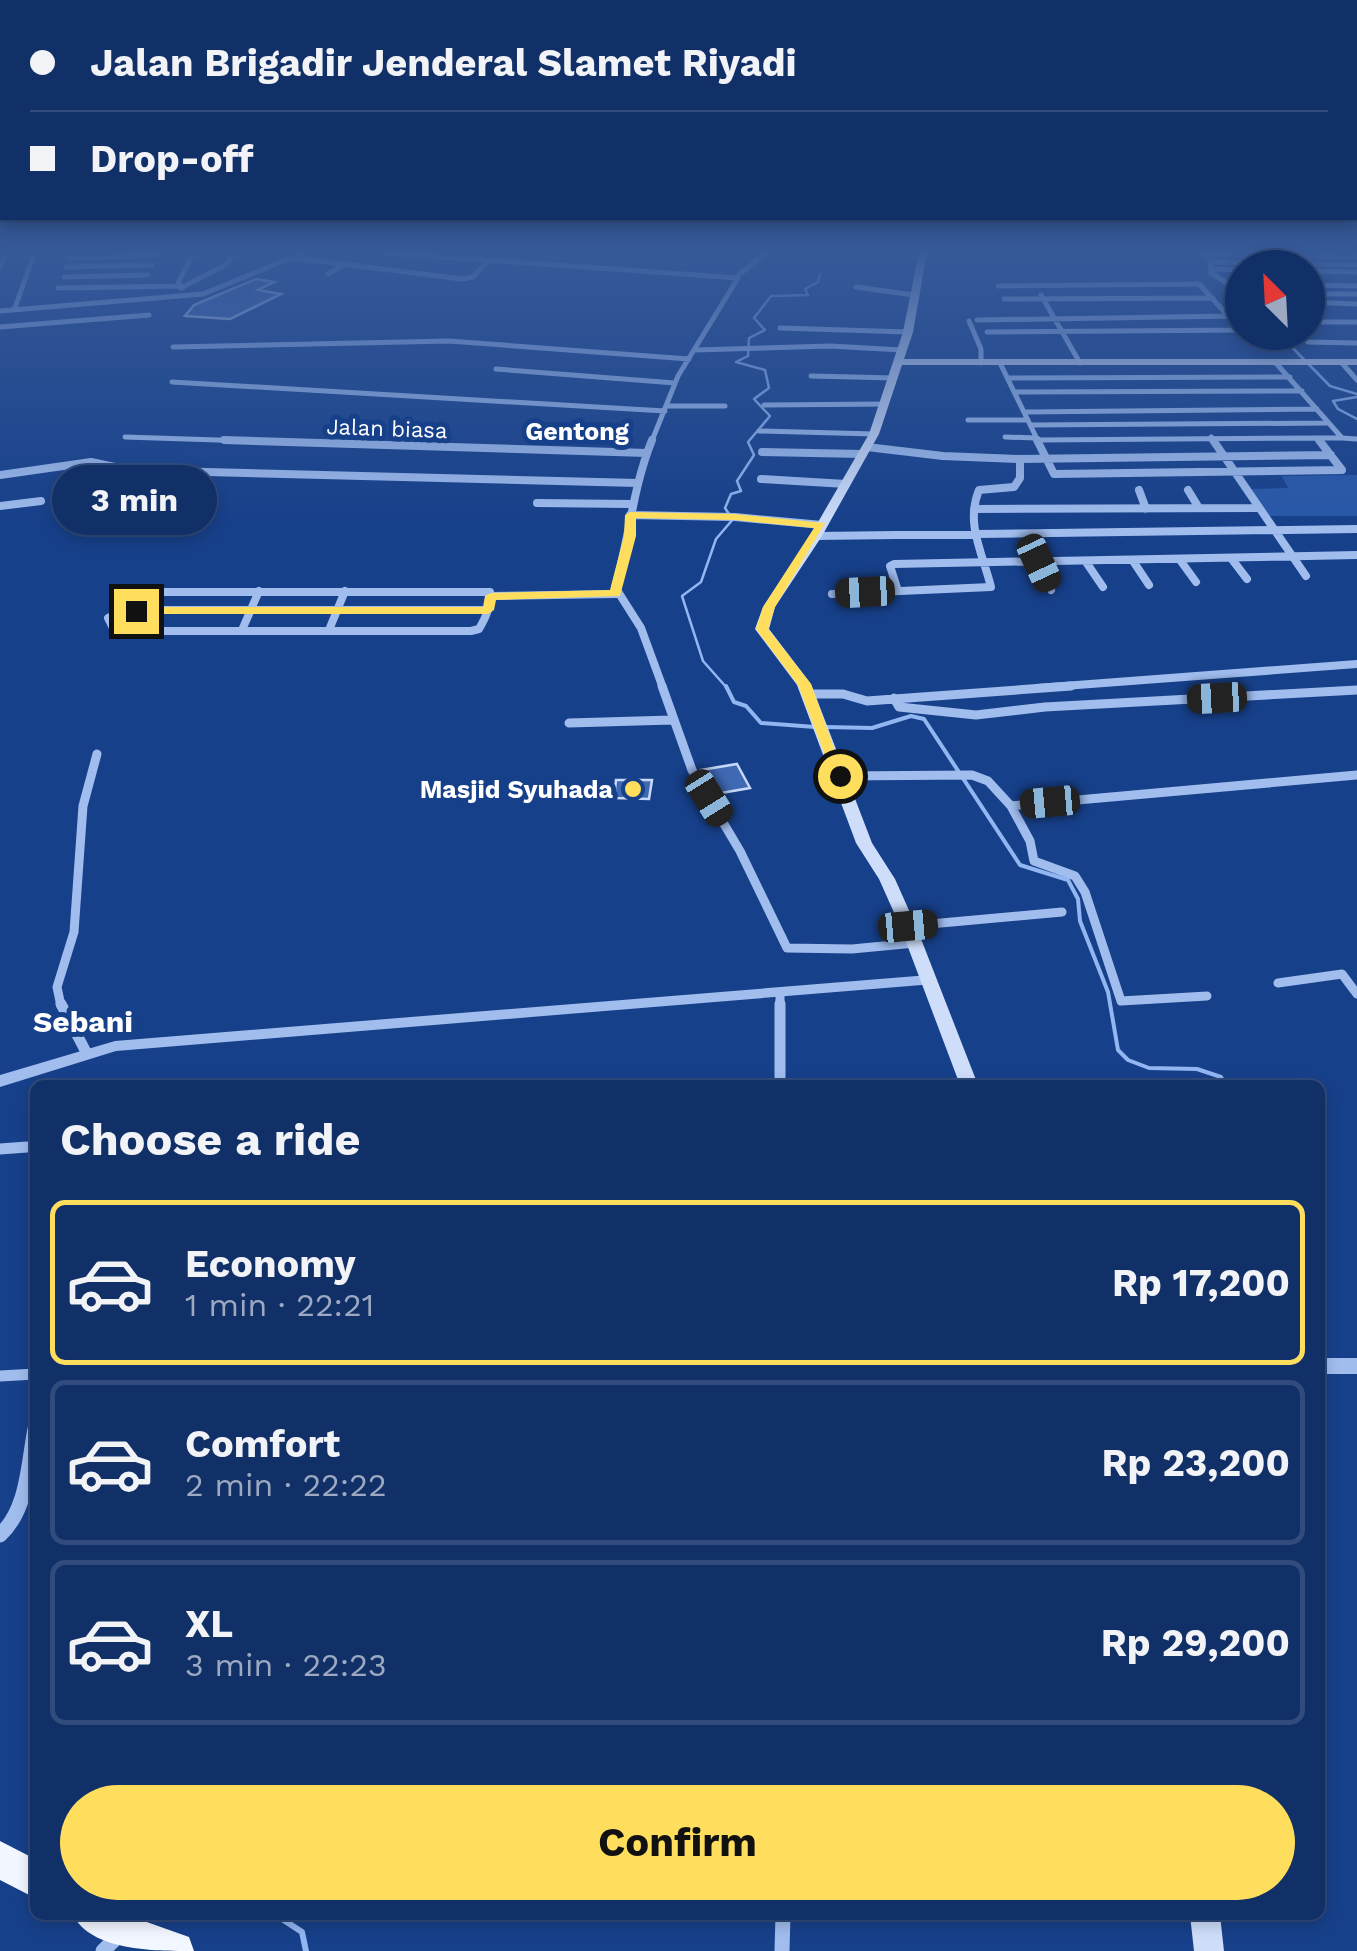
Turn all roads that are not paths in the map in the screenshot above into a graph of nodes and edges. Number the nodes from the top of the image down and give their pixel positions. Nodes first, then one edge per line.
1 (355, 343) edge
2 (476, 343) edge
3 (699, 343) edge
4 (905, 343) edge
5 (979, 343) edge
6 (1070, 343) edge
7 (173, 347) dead end
8 (695, 350) junction
9 (901, 356) junction
10 (689, 359) junction
11 (1276, 362) junction
12 (1341, 362) junction
13 (1357, 362) edge
14 (981, 363) junction
15 (1000, 363) junction
16 (1080, 363) junction
17 (1158, 363) junction
18 (496, 369) dead end
19 (810, 376) dead end
20 (1169, 377) junction
21 (1290, 377) junction
22 (305, 378) dead end
23 (895, 378) junction
24 (1008, 378) junction
25 (1357, 380) edge
26 (172, 382) dead end
27 (675, 384) junction
28 (296, 389) junction
29 (1178, 390) junction
30 (1302, 391) junction
31 (1016, 392) junction
32 (886, 404) junction
33 (764, 405) dead end
34 (725, 406) dead end
35 (666, 409) junction
36 (1192, 410) junction
37 (1317, 410) junction
38 (1028, 419) junction
39 (968, 420) dead end
40 (1326, 423) junction
41 (1202, 424) junction
42 (759, 431) dead end
43 (874, 434) junction
44 (126, 437) dead end
45 (1005, 437) dead end
46 (1212, 438) junction
47 (1317, 438) junction
48 (1342, 438) junction
49 (1037, 439) junction
50 (1357, 439) edge
51 (865, 450) junction
52 (762, 452) dead end
53 (647, 453) junction
54 (1331, 455) junction
55 (1046, 457) junction
56 (1224, 457) junction
57 (1020, 459) junction
58 (1234, 472) junction
59 (0, 475) edge
60 (760, 479) dead end
61 (638, 483) junction
62 (846, 484) junction
63 (1139, 490) dead end
64 (1188, 490) dead end
65 (41, 501) dead end
66 (537, 503) dead end
67 (630, 504) junction
68 (0, 506) edge
69 (1199, 508) junction
70 (1257, 508) junction
71 (974, 509) junction
72 (1146, 509) junction
73 (630, 515) junction
74 (1272, 530) junction
75 (1357, 530) edge
76 (819, 531) junction
77 (974, 535) junction
78 (1357, 555) edge
79 (1292, 557) junction
80 (1231, 558) junction
81 (1180, 560) junction
82 (1133, 561) junction
83 (1086, 562) junction
84 (1039, 563) junction
85 (985, 564) junction
86 (1306, 576) dead end
87 (1248, 579) dead end
88 (1196, 582) dead end
89 (1149, 585) dead end
90 (1103, 587) dead end
91 (344, 590) junction
92 (424, 590) junction
93 (1052, 590) dead end
94 (259, 591) junction
95 (898, 591) junction
96 (122, 592) dead end
97 (616, 594) junction
98 (832, 594) dead end
99 (491, 596) junction
100 (420, 610) junction
101 (488, 610) junction
102 (250, 611) junction
103 (337, 611) junction
104 (242, 630) junction
105 (330, 630) junction
106 (416, 630) junction
107 (1357, 664) edge
108 (1241, 673) junction
109 (1201, 676) junction
110 (1090, 685) junction
111 (1357, 690) edge
112 (808, 694) junction
113 (936, 694) junction
114 (1258, 696) junction
115 (894, 698) junction
116 (1217, 698) junction
117 (1098, 705) junction
118 (943, 709) junction
119 (672, 720) junction
120 (570, 724) dead end
121 (97, 754) dead end
122 (1357, 774) edge
123 (840, 776) junction
124 (1011, 806) junction
125 (1062, 912) dead end
126 (912, 935) junction
127 (1357, 973) edge
128 (1342, 974) junction
129 (930, 980) junction
130 (1278, 983) dead end
131 (780, 992) junction
132 (1357, 994) edge
133 (1207, 996) dead end
134 (86, 1052) junction
135 (780, 1080) edge
136 (967, 1080) edge
137 (0, 1081) edge
138 (27, 1147) dead end
139 (0, 1152) edge
140 (1325, 1366) edge
141 (1357, 1366) edge
142 (30, 1374) edge
143 (0, 1376) edge
144 (30, 1454) edge
145 (0, 1536) edge
146 (0, 1860) edge
147 (30, 1877) edge
148 (784, 1920) edge
149 (1206, 1920) edge
150 (105, 1933) edge
151 (176, 1951) edge
152 (782, 1951) edge
153 (1209, 1951) edge

1 - 7 street
2 - 10 street
3 - 8 street
4 - 9 main road
5 - 14 street
6 - 16 street
8 - 9 street
8 - 10 street
9 - 14 main road
9 - 23 main road
10 - 27 street
11 - 12 main road
11 - 17 main road
11 - 21 street
12 - 13 main road
12 - 25 street
14 - 15 main road
15 - 16 main road
15 - 24 street
16 - 17 main road
17 - 20 street
18 - 27 street
19 - 23 street
20 - 21 street
20 - 24 street
20 - 29 street
21 - 30 street
22 - 28 street
23 - 32 main road
24 - 31 street
26 - 28 street
27 - 35 street
28 - 35 street
29 - 30 street
29 - 31 street
29 - 36 street
30 - 37 street
31 - 38 street
32 - 33 street
32 - 43 main road
34 - 35 street
35 - 53 street
36 - 37 street
36 - 38 street
36 - 41 street
37 - 40 street
38 - 39 street
38 - 41 street
38 - 49 street
40 - 41 street
40 - 48 street
41 - 46 street
42 - 43 street
43 - 51 main road
44 - 53 street, Jalan biasa
45 - 49 street
46 - 47 street
46 - 49 street
46 - 56 street
47 - 48 street
47 - 54 street
48 - 50 street
49 - 55 street
51 - 52 street
51 - 57 street
51 - 62 main road
53 - 61 street
54 - 56 street
54 - 58 street
55 - 56 street
55 - 57 street
55 - 58 street
56 - 58 street
57 - 71 street
58 - 70 street
59 - 61 street
60 - 62 street
61 - 67 street
62 - 76 main road
63 - 72 street
64 - 69 street
65 - 68 street
66 - 67 street
67 - 73 street
69 - 70 street
69 - 72 street
70 - 74 street
71 - 72 street
71 - 77 street
73 - 76 street
73 - 97 street
74 - 75 street
74 - 77 street
74 - 79 street
76 - 77 street
76 - 112 main road
77 - 85 street
78 - 79 street
79 - 80 street
79 - 86 street
80 - 81 street
80 - 87 street
81 - 82 street
81 - 88 street
82 - 83 street
82 - 89 street
83 - 84 street
83 - 90 street
84 - 85 street
84 - 93 street
85 - 95 street
85 - 95 street
91 - 92 street
91 - 94 street
91 - 103 street
92 - 99 street
92 - 100 street
94 - 96 street
94 - 102 street
95 - 98 street
97 - 99 street
97 - 119 street
99 - 101 street
100 - 101 street
100 - 103 street
100 - 106 street
101 - 106 street
102 - 103 street
102 - 104 street
102 - 104 street
103 - 105 street
104 - 105 street
105 - 106 street
107 - 108 street
108 - 109 street
108 - 114 street
109 - 110 street
109 - 116 street
110 - 113 street
110 - 117 street
111 - 114 street
112 - 115 street
112 - 123 main road
113 - 115 street
113 - 118 street
114 - 116 street
115 - 118 street
116 - 117 street
117 - 118 street
119 - 120 street
119 - 126 street
121 - 134 street
122 - 124 street
123 - 124 street
123 - 126 main road
124 - 133 street
125 - 126 street
126 - 129 main road
127 - 128 street
128 - 130 street
128 - 132 street
129 - 131 street
129 - 136 main road
131 - 134 street
131 - 135 street
134 - 137 street
138 - 139 street
140 - 141 street
142 - 143 street
144 - 145 street
146 - 147 highway
148 - 152 street
149 - 153 main road
150 - 151 highway

